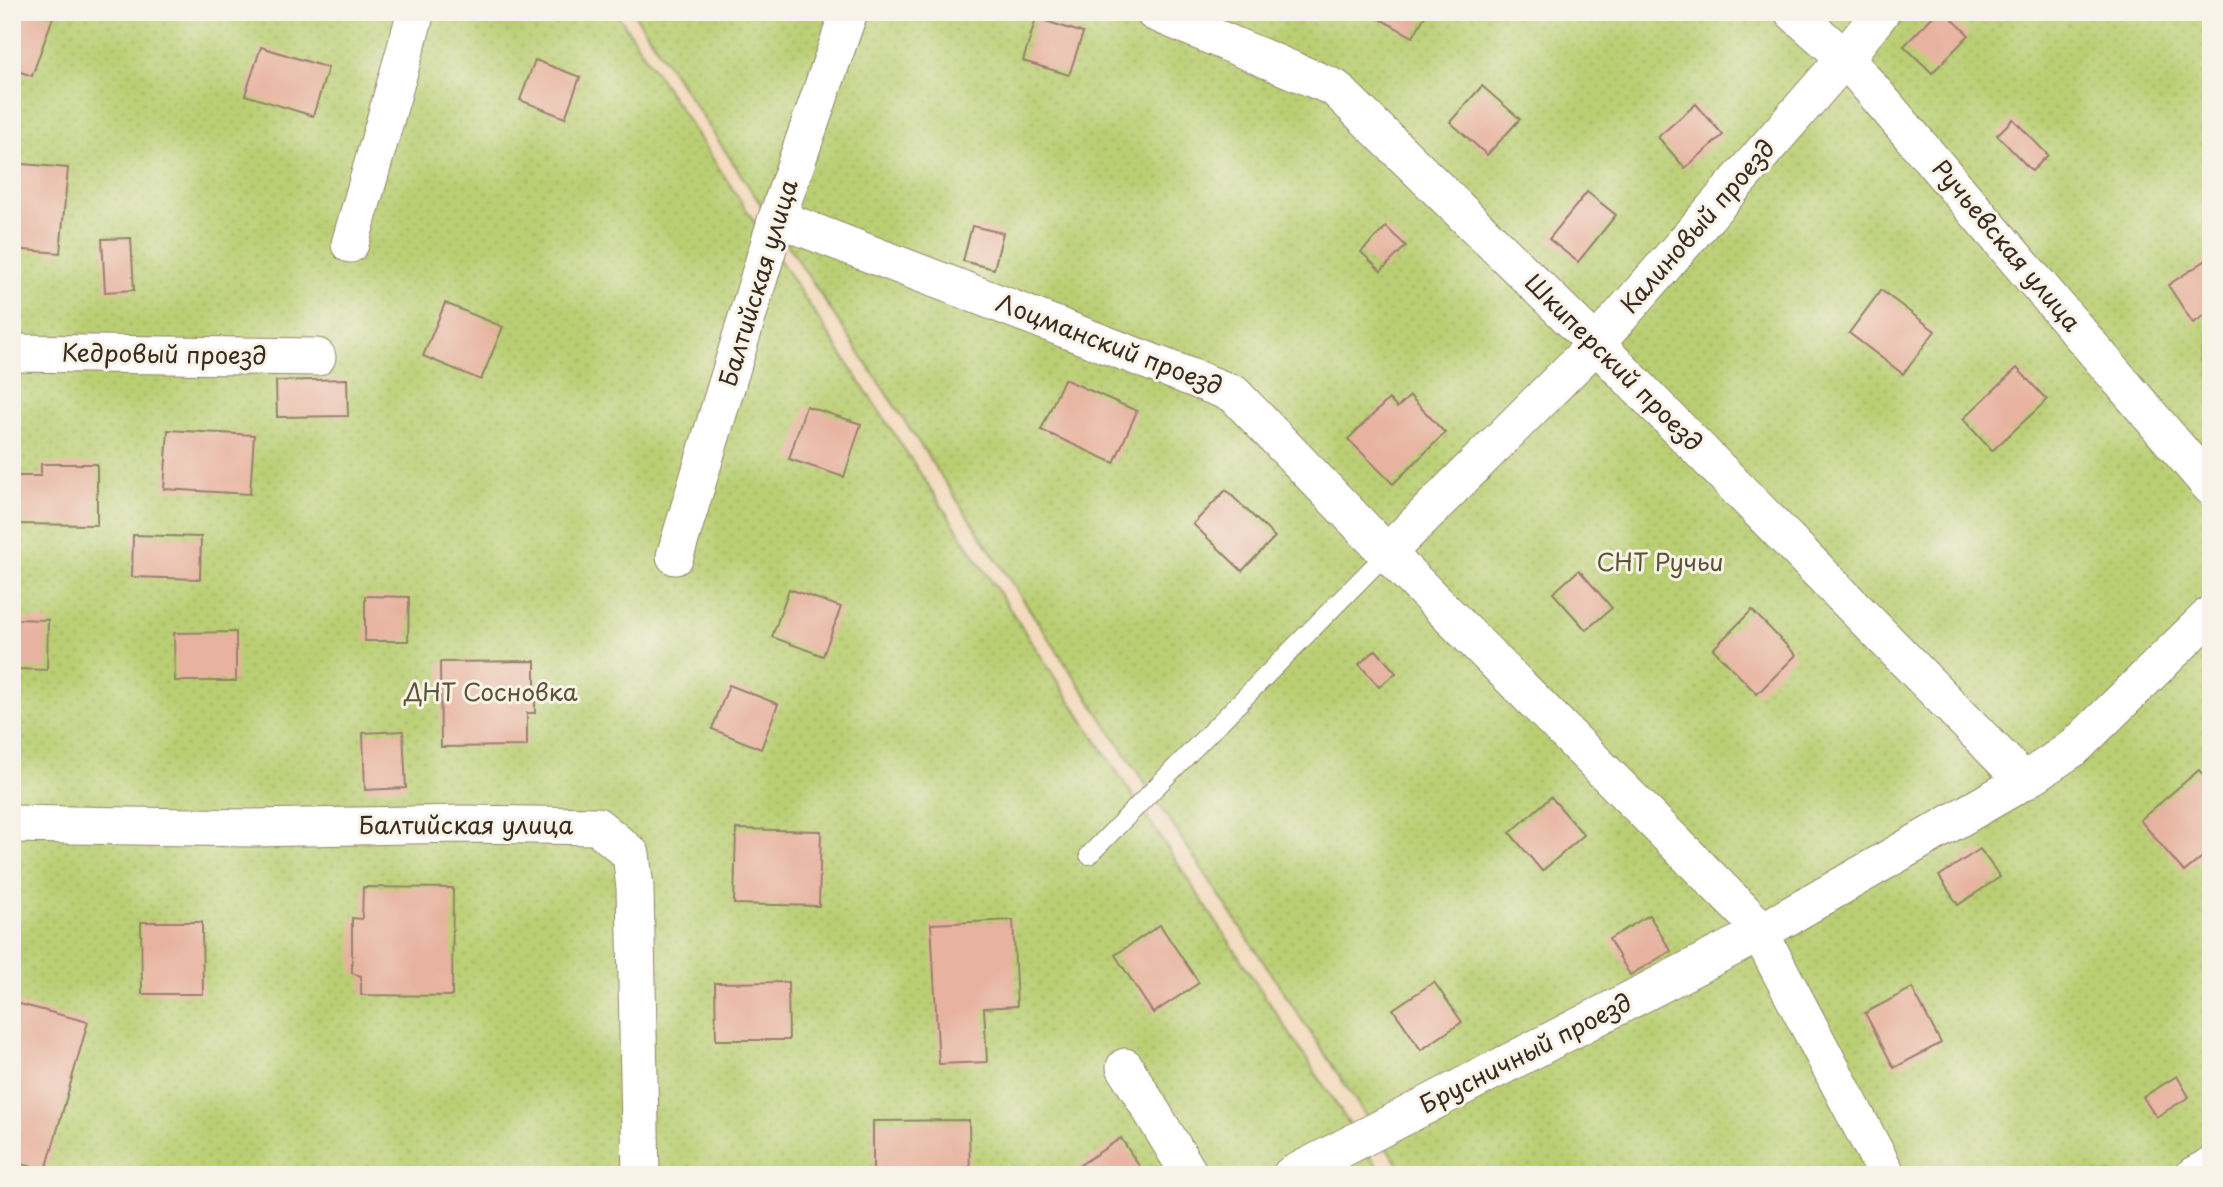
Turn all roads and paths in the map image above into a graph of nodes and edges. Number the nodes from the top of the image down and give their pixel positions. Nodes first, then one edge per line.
1 (416, 12) edge
2 (849, 12) edge
3 (1154, 12) edge
4 (1793, 12) edge
5 (1881, 12) edge
6 (1845, 58) junction
7 (777, 218) junction
8 (350, 244) dead end
9 (1596, 344) junction
10 (12, 353) edge
11 (317, 357) dead end
12 (2211, 487) edge
13 (1387, 553) junction
14 (675, 556) dead end
15 (2211, 614) edge
16 (2024, 781) junction
17 (12, 824) edge
18 (1089, 855) dead end
19 (1762, 932) junction
20 (1125, 1067) dead end
21 (2211, 1166) edge
22 (640, 1175) edge
23 (1190, 1175) edge
24 (1291, 1175) edge
25 (1887, 1175) edge
26 (2194, 1175) edge

1 - 8 street
2 - 7 street, Балтийская улица
3 - 9 street, Шкиперский проезд
4 - 6 street, Ручьевская улица
5 - 6 street, Калиновый проезд
6 - 9 street, Калиновый проезд
6 - 12 street, Ручьевская улица
7 - 13 street, Лоцманский проезд
7 - 14 street, Балтийская улица
9 - 13 street, Калиновый проезд
9 - 16 street, Шкиперский проезд
10 - 11 street, Кедровый проезд
13 - 18 lane
13 - 19 street, Лоцманский проезд
15 - 16 street, Брусничный проезд
16 - 19 street, Брусничный проезд
17 - 22 street, Балтийская улица
19 - 24 street, Брусничный проезд
19 - 25 street, Лоцманский проезд
20 - 23 street
21 - 26 street

